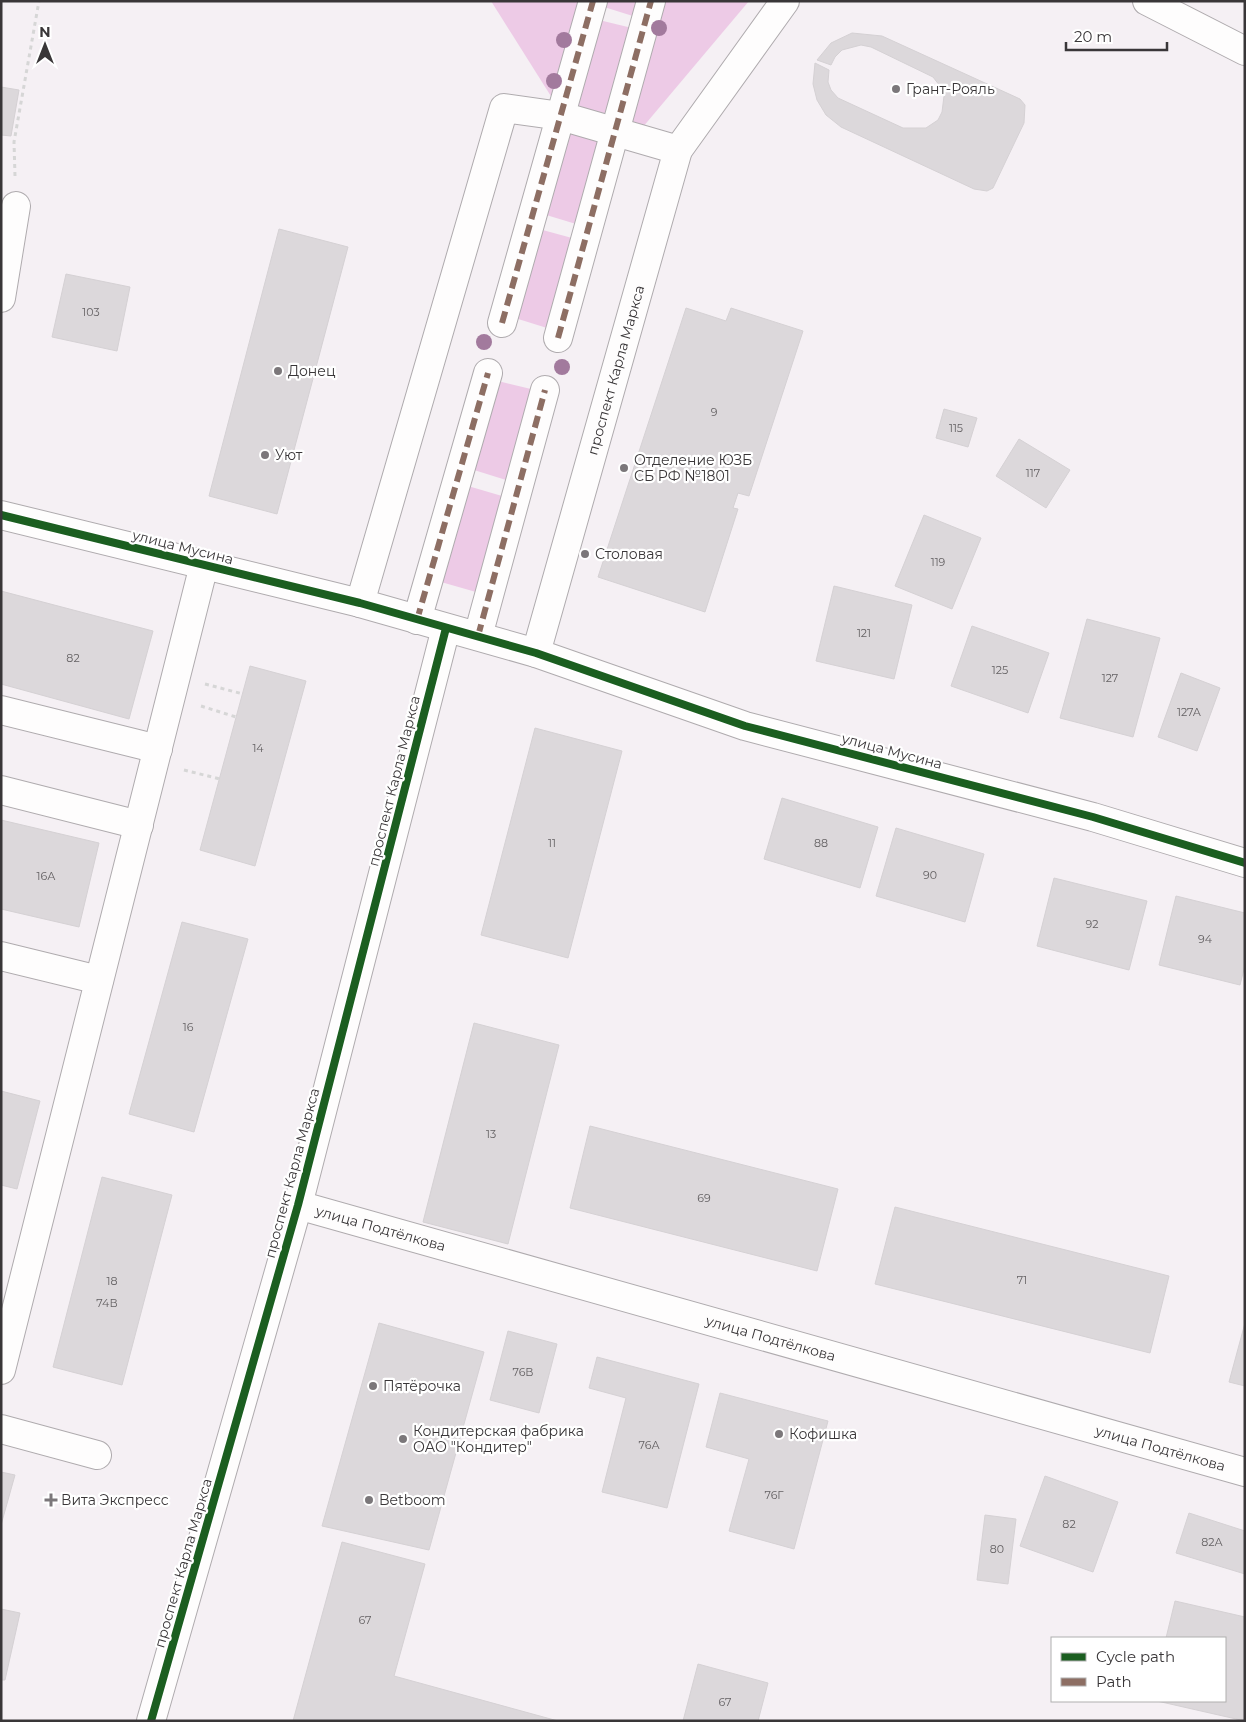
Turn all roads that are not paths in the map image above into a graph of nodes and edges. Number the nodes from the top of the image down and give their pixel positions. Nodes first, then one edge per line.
1 (593, 1) edge
2 (651, 1) edge
3 (785, 1) edge
4 (1147, 1) edge
5 (1245, 51) edge
6 (561, 116) junction
7 (615, 131) junction
8 (678, 150) junction
9 (16, 206) road end
10 (1, 298) edge
11 (502, 323) dead end
12 (558, 338) dead end
13 (488, 373) dead end
14 (545, 390) dead end
15 (1, 515) edge
16 (204, 565) junction
17 (360, 603) junction
18 (417, 620) junction
19 (446, 628) junction
20 (478, 636) junction
21 (536, 653) junction
22 (1, 710) edge
23 (158, 749) junction
24 (1, 790) edge
25 (139, 825) junction
26 (1245, 863) edge
27 (1, 956) edge
28 (99, 980) junction
29 (298, 1206) junction
30 (1, 1370) edge
31 (1, 1429) edge
32 (97, 1455) dead end
33 (1245, 1472) edge
34 (151, 1721) edge

1 - 6 street
2 - 7 street
3 - 8 street, проспект Карла Маркса
4 - 5 street
6 - 7 street
6 - 11 street
6 - 17 street
7 - 8 street
7 - 12 street
8 - 21 street, проспект Карла Маркса
9 - 10 street
13 - 18 street
14 - 20 street
15 - 16 street, улица Мусина
16 - 17 street, улица Мусина
16 - 23 street
17 - 18 street, улица Мусина
18 - 19 street, улица Мусина
19 - 20 street, улица Мусина
19 - 29 street, проспект Карла Маркса
20 - 21 street, улица Мусина
21 - 26 street, улица Мусина
22 - 23 street
23 - 25 street
24 - 25 street
25 - 28 street
27 - 28 street
28 - 30 street
29 - 33 street, улица Подтёлкова
29 - 34 street, проспект Карла Маркса
31 - 32 street

